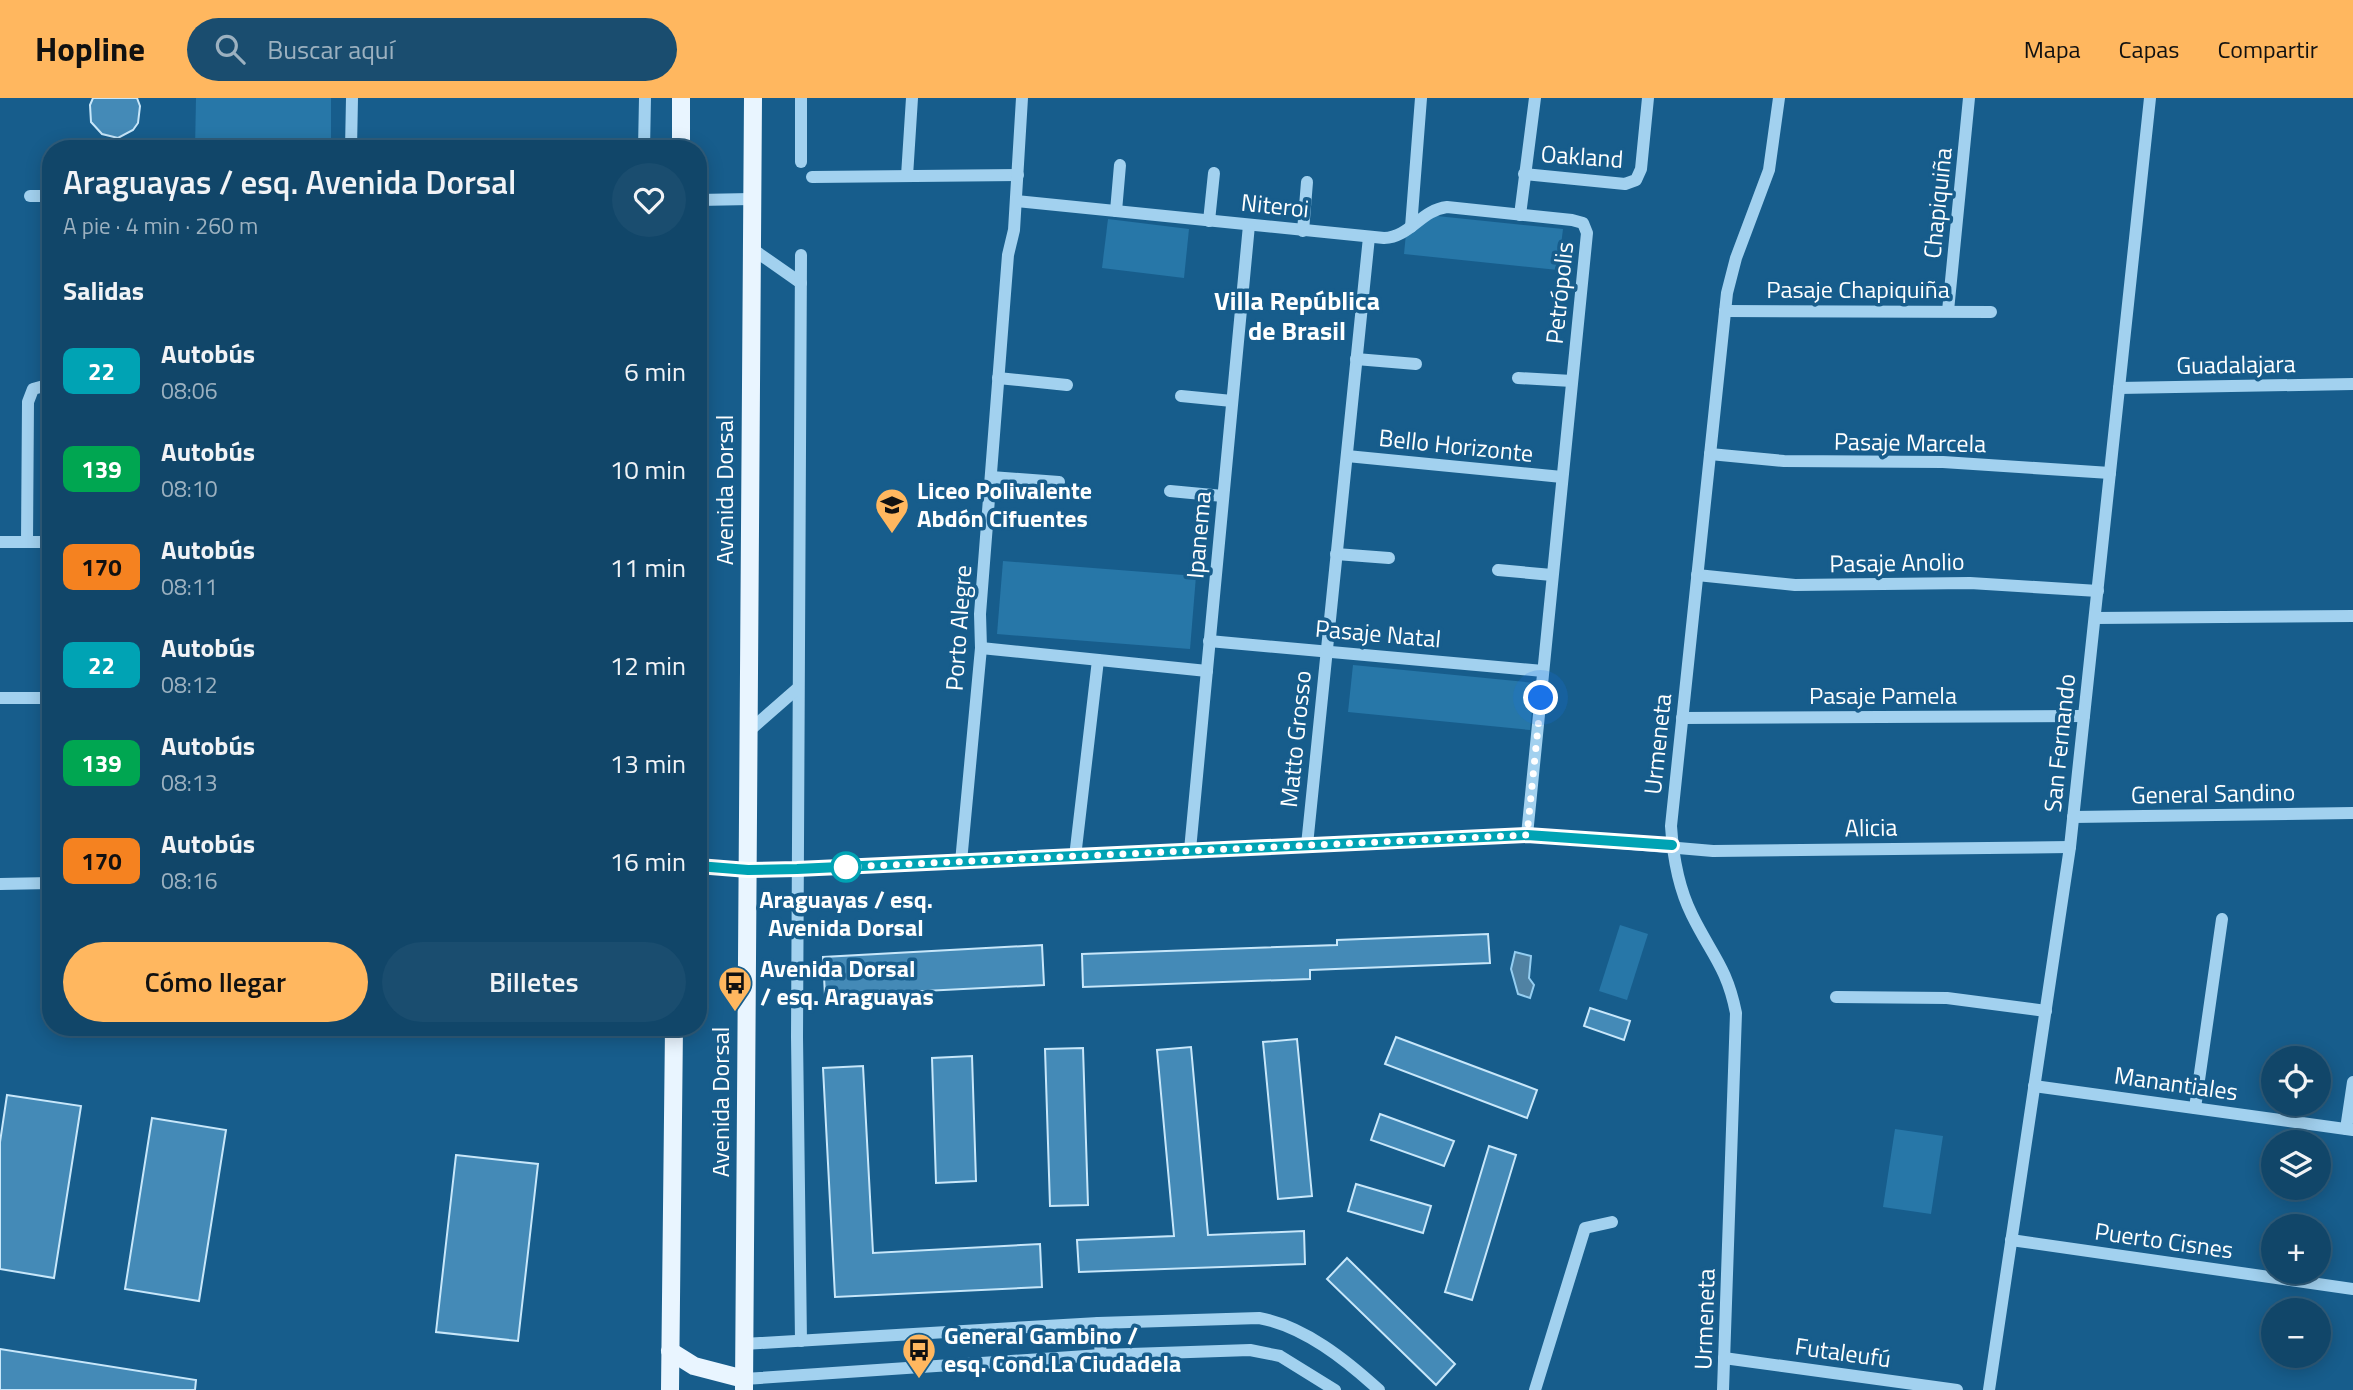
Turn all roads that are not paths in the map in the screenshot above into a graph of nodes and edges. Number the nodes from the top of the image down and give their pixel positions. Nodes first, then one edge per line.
1 (352, 98) edge
2 (645, 98) edge
3 (681, 98) edge
4 (753, 98) edge
5 (802, 98) edge
6 (912, 98) edge
7 (1022, 98) edge
8 (1421, 98) edge
9 (1535, 98) edge
10 (1648, 98) edge
11 (1779, 98) edge
12 (1969, 98) edge
13 (2150, 98) edge
14 (351, 140) edge
15 (644, 140) edge
16 (681, 140) edge
17 (801, 162) dead end
18 (1120, 165) dead end
19 (1214, 173) dead end
20 (1524, 174) junction
21 (1018, 175) junction
22 (907, 176) junction
23 (813, 177) dead end
24 (1307, 182) dead end
25 (30, 196) dead end
26 (42, 196) edge
27 (751, 198) junction
28 (707, 200) edge
29 (1016, 201) junction
30 (1116, 211) junction
31 (1520, 215) junction
32 (1209, 221) junction
33 (1249, 225) junction
34 (1411, 227) junction
35 (1303, 230) junction
36 (1369, 237) junction
37 (751, 248) junction
38 (801, 255) dead end
39 (801, 283) junction
40 (1725, 311) junction
41 (1948, 311) junction
42 (1992, 312) dead end
43 (1356, 359) junction
44 (1416, 364) dead end
45 (998, 378) junction
46 (1518, 378) dead end
47 (1572, 381) junction
48 (2353, 384) edge
49 (1067, 385) dead end
50 (42, 386) edge
51 (2119, 388) junction
52 (1181, 396) dead end
53 (1232, 401) junction
54 (1710, 454) junction
55 (1346, 456) junction
56 (2110, 473) junction
57 (991, 477) junction
58 (1562, 477) junction
59 (1059, 482) dead end
60 (1170, 491) dead end
61 (1223, 496) junction
62 (0, 542) edge
63 (27, 542) junction
64 (42, 542) edge
65 (1336, 554) junction
66 (1390, 558) dead end
67 (1499, 570) dead end
68 (1552, 575) junction
69 (1697, 575) junction
70 (2098, 591) junction
71 (2353, 617) edge
72 (2095, 618) junction
73 (1209, 641) junction
74 (981, 648) junction
75 (1327, 650) junction
76 (1098, 660) junction
77 (1207, 671) junction
78 (1543, 671) junction
79 (799, 688) junction
80 (0, 698) edge
81 (42, 698) edge
82 (2084, 716) junction
83 (1682, 718) junction
84 (749, 731) junction
85 (2353, 813) edge
86 (2074, 817) junction
87 (1527, 835) junction
88 (1307, 845) junction
89 (1672, 845) junction
90 (2070, 847) junction
91 (1190, 850) junction
92 (1075, 856) junction
93 (961, 862) junction
94 (707, 867) edge
95 (797, 869) junction
96 (748, 870) junction
97 (42, 883) edge
98 (0, 884) edge
99 (2222, 919) dead end
100 (1836, 997) dead end
101 (2046, 1010) junction
102 (674, 1036) edge
103 (2353, 1082) edge
104 (2035, 1086) junction
105 (2195, 1108) junction
106 (2349, 1129) edge
107 (1612, 1222) dead end
108 (2011, 1240) junction
109 (2353, 1289) edge
110 (1098, 1323) junction
111 (801, 1341) junction
112 (744, 1344) junction
113 (670, 1350) junction
114 (1101, 1355) junction
115 (1724, 1358) junction
116 (744, 1384) edge
117 (670, 1390) edge
118 (1335, 1390) edge
119 (1379, 1390) edge
120 (1535, 1390) edge
121 (1723, 1390) edge
122 (1957, 1390) edge
123 (1989, 1390) edge

1 - 14 street
2 - 15 street
3 - 16 main road
4 - 27 main road, Avenida Dorsal
5 - 17 street
6 - 22 street
7 - 21 street, Porto Alegre
8 - 34 street
9 - 20 street
10 - 20 street, Oakland
11 - 40 street, Urmeneta
12 - 41 street, Chapiquiña
13 - 51 street, San Fernando
18 - 30 street
19 - 32 street
20 - 31 street
21 - 22 street
21 - 29 street, Porto Alegre
22 - 23 street
24 - 35 street
25 - 26 street
27 - 28 street
27 - 37 main road, Avenida Dorsal
29 - 30 street, Niteroi
29 - 45 street, Porto Alegre
30 - 32 street, Niteroi
31 - 34 street, Niteroi
31 - 47 street, Petrópolis
32 - 33 street, Niteroi
33 - 35 street, Niteroi
33 - 53 street, Ipanema
34 - 36 street, Niteroi
35 - 36 street, Niteroi
36 - 43 street, Matto Grosso
37 - 39 street
37 - 84 main road, Avenida Dorsal
38 - 39 street
39 - 79 street
40 - 41 street, Pasaje Chapiquiña
40 - 54 street, Urmeneta
41 - 42 street, Pasaje Chapiquiña
43 - 44 street
43 - 55 street, Matto Grosso
45 - 49 street
45 - 57 street, Porto Alegre
46 - 47 street, Petrópolis
47 - 58 street, Petrópolis
48 - 51 street, Guadalajara
50 - 63 street
51 - 56 street, San Fernando
52 - 53 street
53 - 61 street, Ipanema
54 - 56 street, Pasaje Marcela
54 - 69 street, Urmeneta
55 - 58 street, Bello Horizonte
55 - 65 street, Matto Grosso
56 - 70 street, San Fernando
57 - 59 street
57 - 74 street, Porto Alegre
58 - 68 street, Petrópolis
60 - 61 street
61 - 73 street, Ipanema
62 - 63 street
63 - 64 street
65 - 66 street
65 - 75 street, Matto Grosso
67 - 68 street
68 - 78 street, Petrópolis
69 - 70 street, Pasaje Anolio
69 - 83 street, Urmeneta
70 - 72 street, San Fernando
71 - 72 street
72 - 82 street, San Fernando
73 - 75 street, Pasaje Natal
73 - 77 street, Ipanema
74 - 76 street
74 - 93 street, Porto Alegre
75 - 78 street, Pasaje Natal
75 - 88 street, Matto Grosso
76 - 77 street
76 - 92 street
77 - 91 street, Ipanema
78 - 87 street, Petrópolis
79 - 84 street
79 - 95 street
80 - 81 street
82 - 83 street, Pasaje Pamela
82 - 86 street, San Fernando
83 - 89 street, Urmeneta
84 - 96 main road, Avenida Dorsal
85 - 86 street, General Sandino
86 - 90 street, San Fernando
87 - 88 street, Alicia
87 - 89 street, Alicia
88 - 91 street, Alicia
89 - 90 street, Alicia
89 - 115 street, Urmeneta
90 - 101 street, San Fernando
91 - 92 street, Alicia
92 - 93 street, Alicia
93 - 95 street, Alicia
94 - 96 street, Alicia
95 - 96 street, Alicia
95 - 111 street
96 - 112 main road, Avenida Dorsal
97 - 98 street
99 - 105 street
100 - 101 street
101 - 104 street, San Fernando
102 - 113 main road, Avenida Dorsal
103 - 106 street
104 - 105 street, Manantiales
104 - 108 street, San Fernando
105 - 106 street, Manantiales
107 - 120 street
108 - 109 street, Puerto Cisnes
108 - 123 street, San Fernando
110 - 111 street
110 - 114 street
110 - 119 street
111 - 112 street
112 - 116 main road, Avenida Dorsal
113 - 116 main road
113 - 117 main road, Avenida Dorsal
114 - 116 street
114 - 118 street
115 - 121 street, Urmeneta
115 - 122 street, Futaleufú

